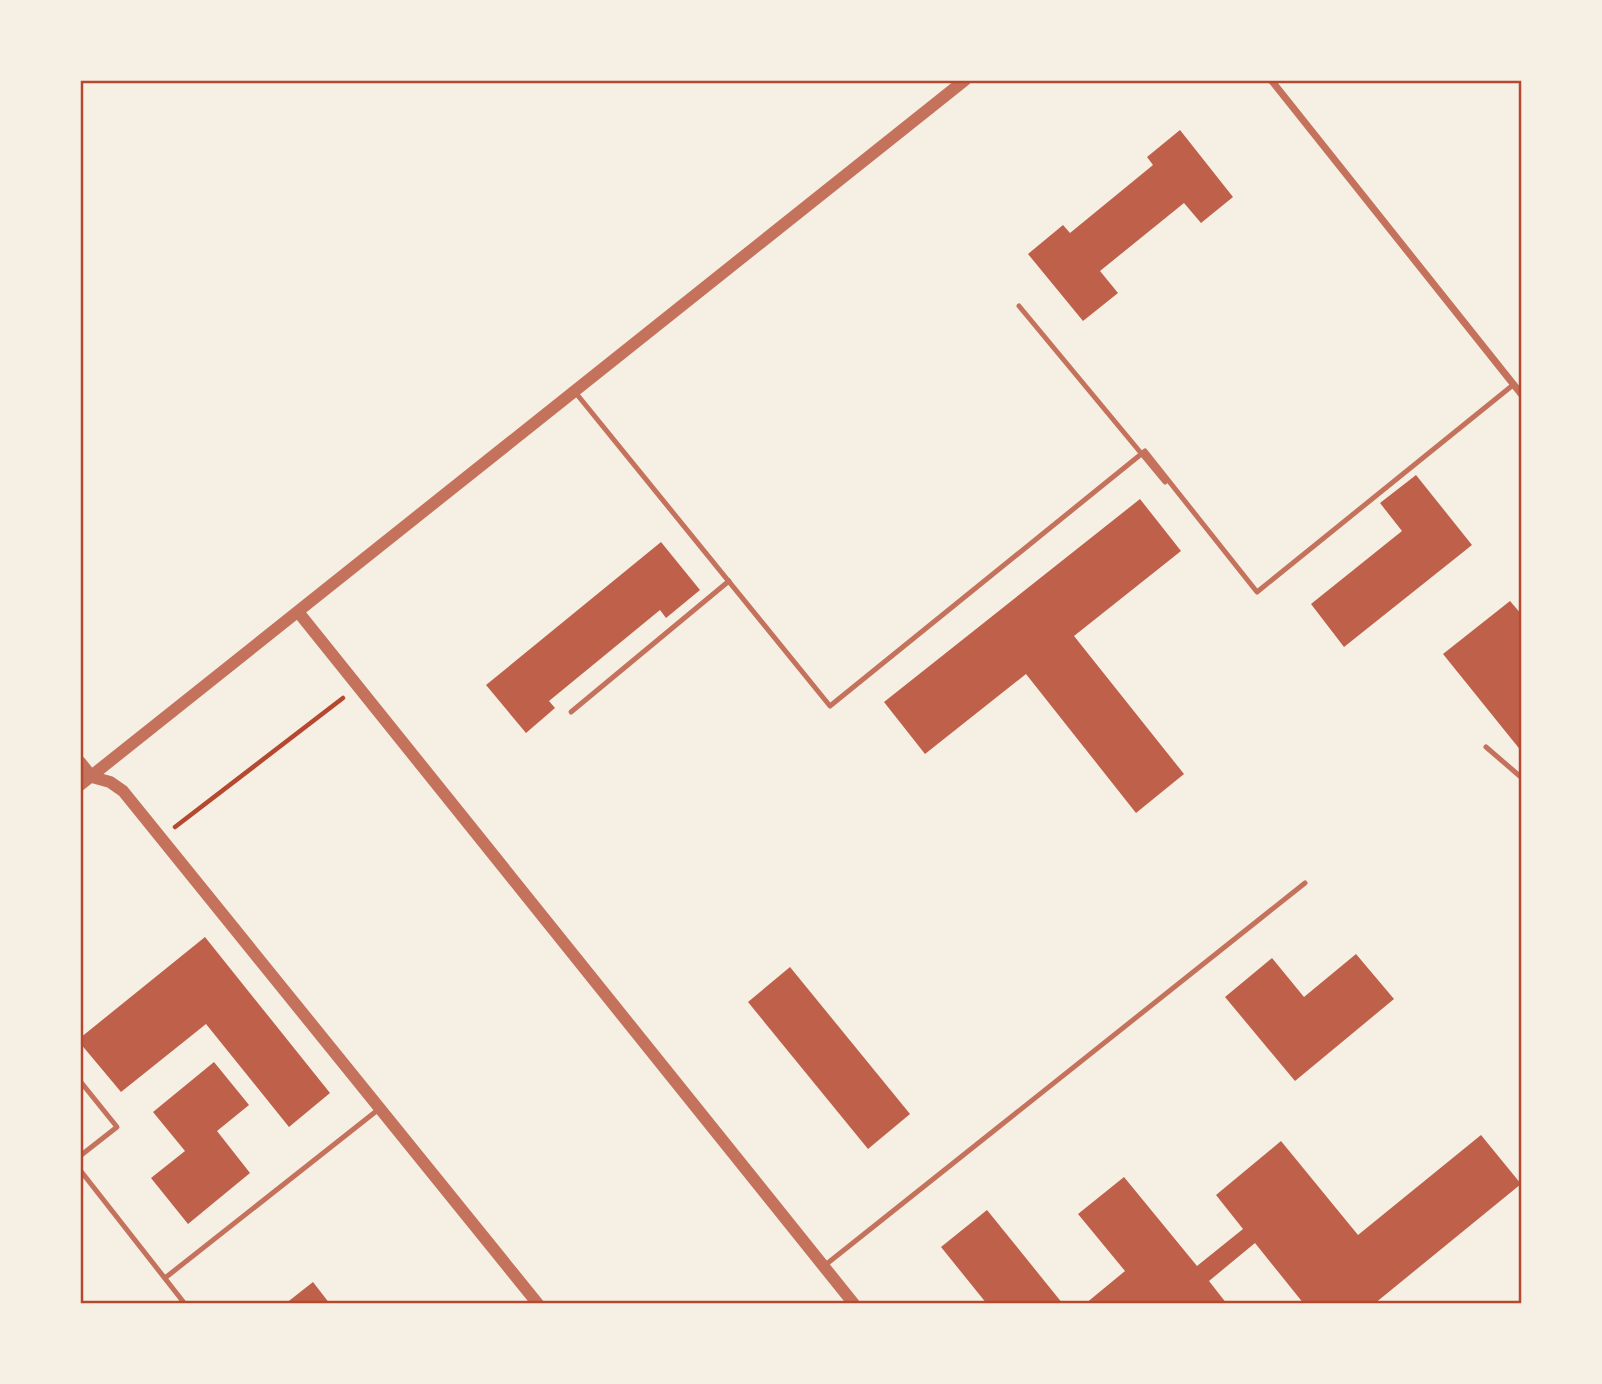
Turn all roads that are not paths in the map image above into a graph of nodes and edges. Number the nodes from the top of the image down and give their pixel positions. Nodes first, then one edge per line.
1 (965, 80) edge
2 (1271, 80) edge
3 (1019, 306) dead end
4 (1513, 385) junction
5 (575, 392) junction
6 (1521, 395) edge
7 (729, 581) junction
8 (1257, 593) junction
9 (299, 613) junction
10 (572, 712) dead end
11 (1486, 747) dead end
12 (80, 762) edge
13 (92, 776) junction
14 (1521, 778) edge
15 (80, 785) edge
16 (1305, 883) dead end
17 (80, 1081) edge
18 (380, 1108) junction
19 (80, 1156) edge
20 (80, 1170) edge
21 (824, 1266) junction
22 (165, 1278) junction
23 (185, 1304) edge
24 (538, 1304) edge
25 (854, 1304) edge

1 - 5 street
2 - 4 street
3 - 8 lane
4 - 6 street
4 - 8 lane
5 - 7 lane
5 - 9 street
7 - 8 lane
7 - 10 lane
9 - 13 street
9 - 21 street
11 - 14 lane
12 - 13 street
13 - 15 street
13 - 18 street
16 - 21 lane
17 - 19 lane
18 - 22 lane
18 - 24 street
20 - 22 lane
21 - 25 street
22 - 23 lane

